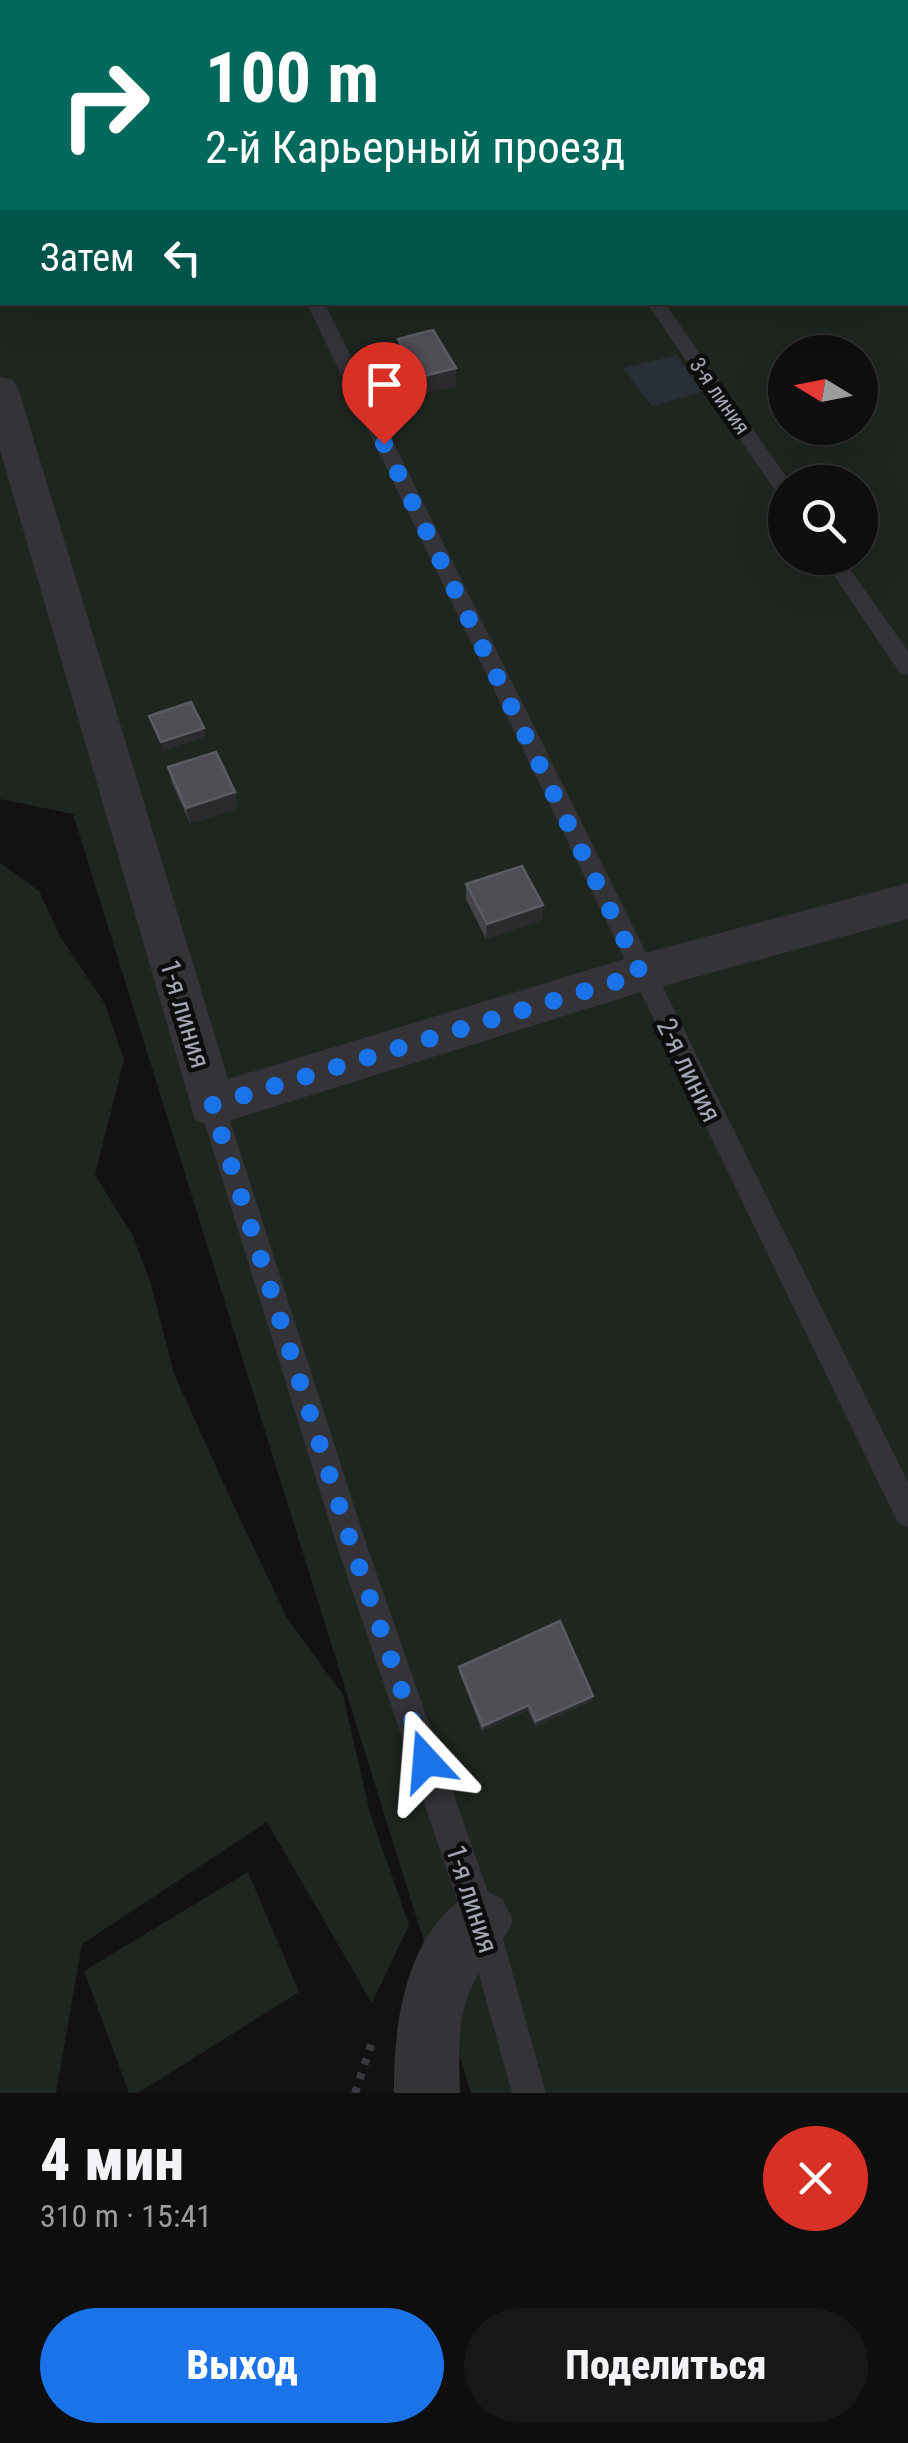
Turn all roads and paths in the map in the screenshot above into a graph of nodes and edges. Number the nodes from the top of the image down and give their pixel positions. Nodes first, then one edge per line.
1 (316, 305) edge
2 (657, 305) edge
3 (0, 388) edge
4 (768, 465) edge
5 (844, 575) edge
6 (908, 668) edge
7 (908, 901) edge
8 (641, 974) junction
9 (212, 1105) junction
10 (908, 1513) edge
11 (481, 1921) junction
12 (427, 2093) edge
13 (529, 2093) edge

1 - 8 lane, 2-я линия
2 - 4 lane, 3-я линия
3 - 9 street, 1-я линия
5 - 6 lane
7 - 8 street
8 - 9 street
8 - 10 lane, 2-я линия
9 - 11 lane, 1-я линия
11 - 12 street
11 - 13 lane, 1-я линия

